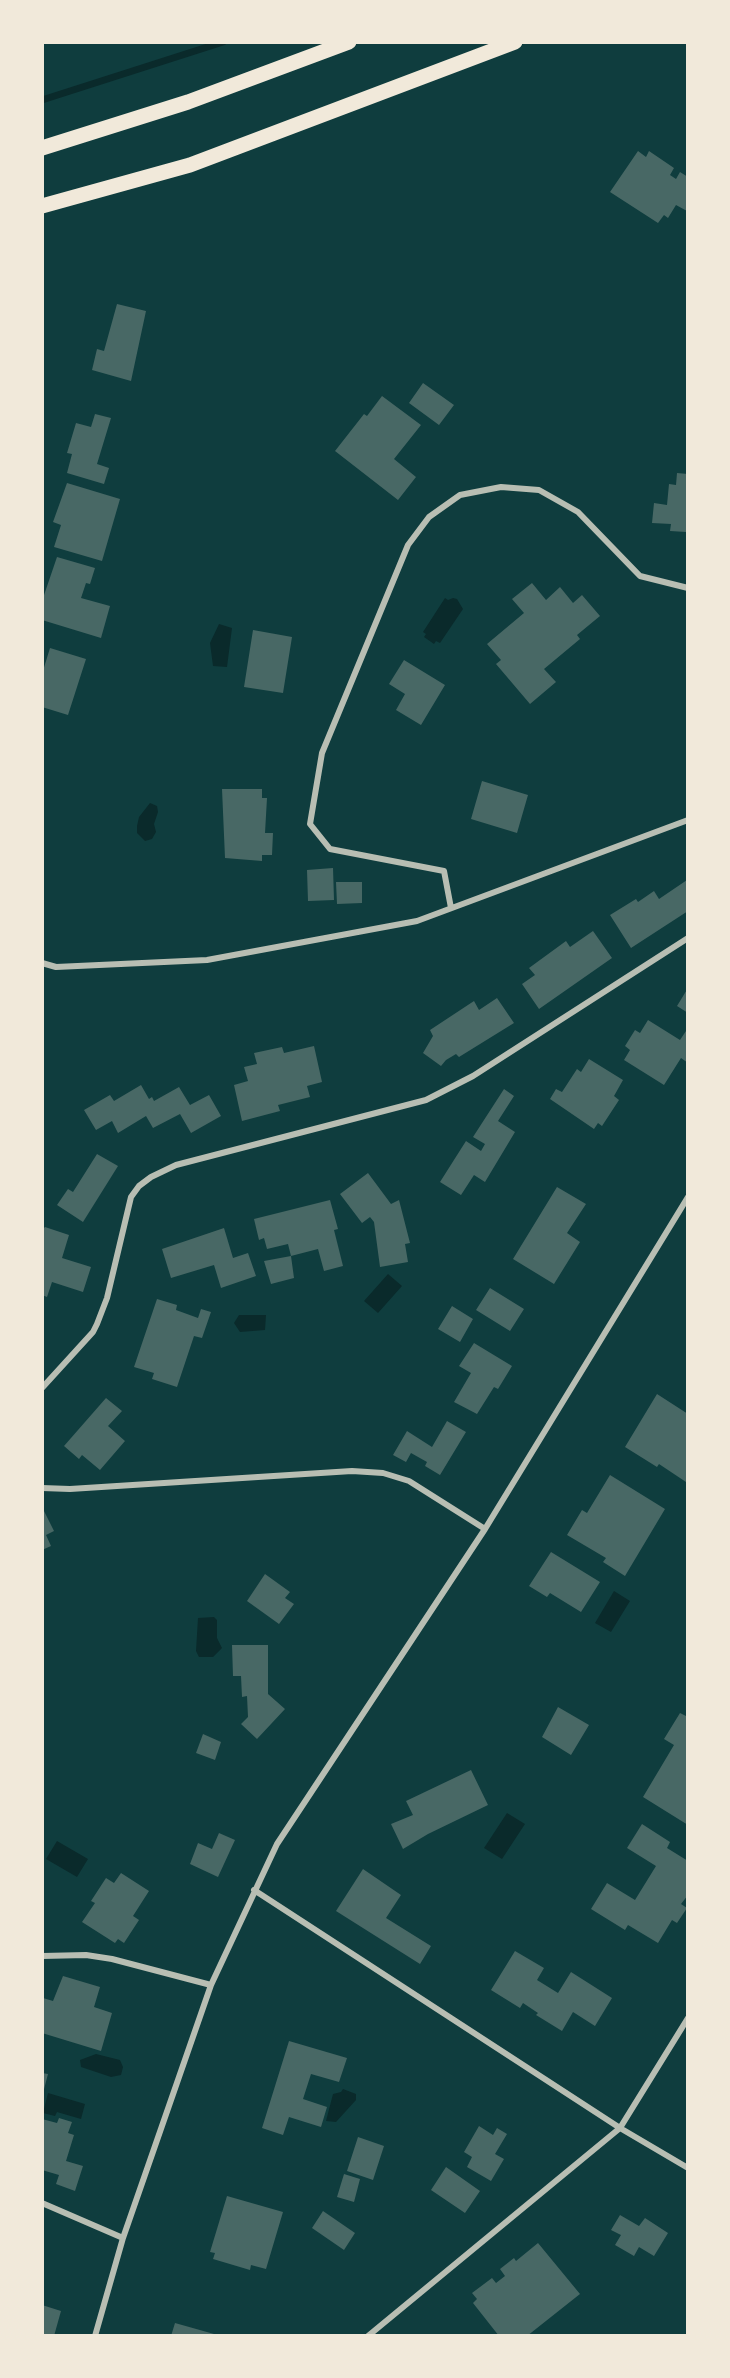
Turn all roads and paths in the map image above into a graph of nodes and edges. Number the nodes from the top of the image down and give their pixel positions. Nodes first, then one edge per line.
1 (349, 42) edge
2 (515, 42) edge
3 (42, 148) edge
4 (42, 206) edge
5 (688, 588) edge
6 (688, 820) edge
7 (451, 908) junction
8 (688, 938) edge
9 (42, 963) edge
10 (688, 1197) edge
11 (42, 1388) edge
12 (42, 1488) edge
13 (485, 1529) junction
14 (254, 1890) junction
15 (42, 1956) edge
16 (211, 1985) junction
17 (688, 2018) edge
18 (620, 2128) junction
19 (688, 2169) edge
20 (42, 2203) edge
21 (123, 2238) junction
22 (95, 2336) edge
23 (368, 2336) edge

1 - 3 main road
2 - 4 main road
5 - 7 street
6 - 7 street
7 - 9 street
8 - 11 street
10 - 13 street
12 - 13 street
13 - 14 street
14 - 16 street
14 - 18 street
15 - 16 street
16 - 21 street
17 - 18 street
18 - 19 street
18 - 23 street
20 - 21 street
21 - 22 street

